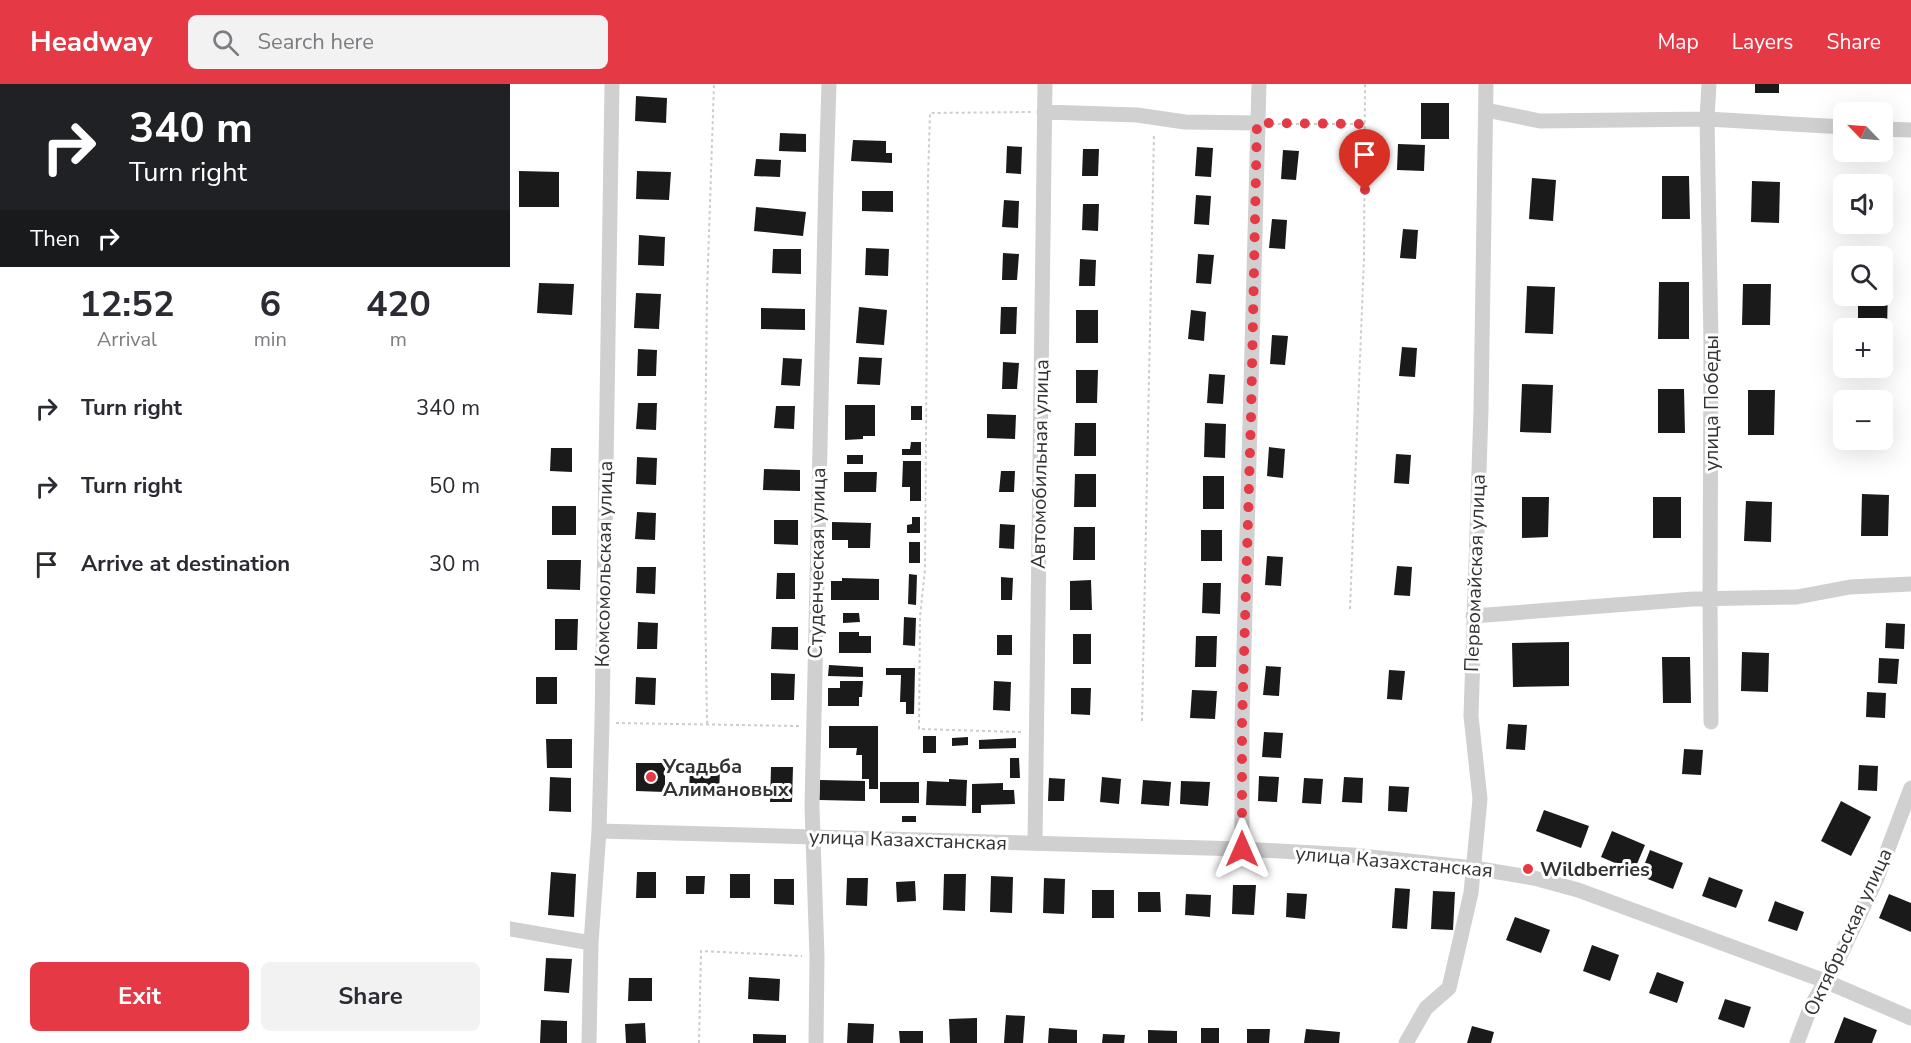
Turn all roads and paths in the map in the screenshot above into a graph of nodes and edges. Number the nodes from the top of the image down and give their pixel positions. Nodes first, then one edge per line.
1 (612, 84) edge
2 (714, 84) edge
3 (829, 84) edge
4 (1045, 84) edge
5 (1259, 84) edge
6 (1365, 84) edge
7 (1486, 84) edge
8 (1709, 84) edge
9 (1486, 110) junction
10 (1044, 112) junction
11 (1155, 118) junction
12 (1707, 119) junction
13 (1257, 123) junction
14 (1365, 124) junction
15 (1833, 126) edge
16 (1893, 129) edge
17 (1911, 130) edge
18 (1911, 584) edge
19 (1710, 599) junction
20 (1350, 609) dead end
21 (1473, 616) junction
22 (1142, 721) dead end
23 (602, 722) junction
24 (1712, 722) dead end
25 (707, 724) junction
26 (814, 726) junction
27 (1036, 732) junction
28 (1911, 791) edge
29 (599, 831) junction
30 (813, 837) junction
31 (1035, 843) junction
32 (1242, 849) junction
33 (1474, 868) junction
34 (510, 929) edge
35 (591, 943) junction
36 (817, 957) junction
37 (1826, 981) junction
38 (1911, 1018) edge
39 (589, 1043) edge
40 (699, 1043) edge
41 (816, 1043) edge
42 (1406, 1043) edge
43 (1797, 1043) edge

1 - 23 street, Комсомольская улица
2 - 25 path
3 - 26 street, Студенческая улица
4 - 10 street, Автомобильная улица
5 - 13 street
6 - 14 path
7 - 9 street, Первомайская улица
8 - 12 street, улица Победы
9 - 12 street
9 - 21 street, Первомайская улица
10 - 11 street
10 - 27 street, Автомобильная улица
10 - 27 path
11 - 13 street
11 - 22 path
12 - 15 street
12 - 19 street, улица Победы
13 - 14 path
13 - 32 street
14 - 20 path
16 - 17 street
18 - 19 street
19 - 21 street
19 - 24 street, улица Победы
21 - 33 street, Первомайская улица
23 - 25 path
23 - 29 street, Комсомольская улица
25 - 26 path
26 - 30 street, Студенческая улица
27 - 31 street, Автомобильная улица
28 - 37 street, Октябрьская улица
29 - 30 street, улица Казахстанская
29 - 35 street, Комсомольская улица
30 - 31 street, улица Казахстанская
30 - 36 street, Студенческая улица
31 - 32 street, улица Казахстанская
32 - 33 street, улица Казахстанская
33 - 37 street, улица Казахстанская
33 - 42 street, Первомайская улица
34 - 35 street
35 - 39 street, Комсомольская улица
36 - 40 path
36 - 41 street, Студенческая улица
37 - 38 street, улица Казахстанская
37 - 43 street, Октябрьская улица

